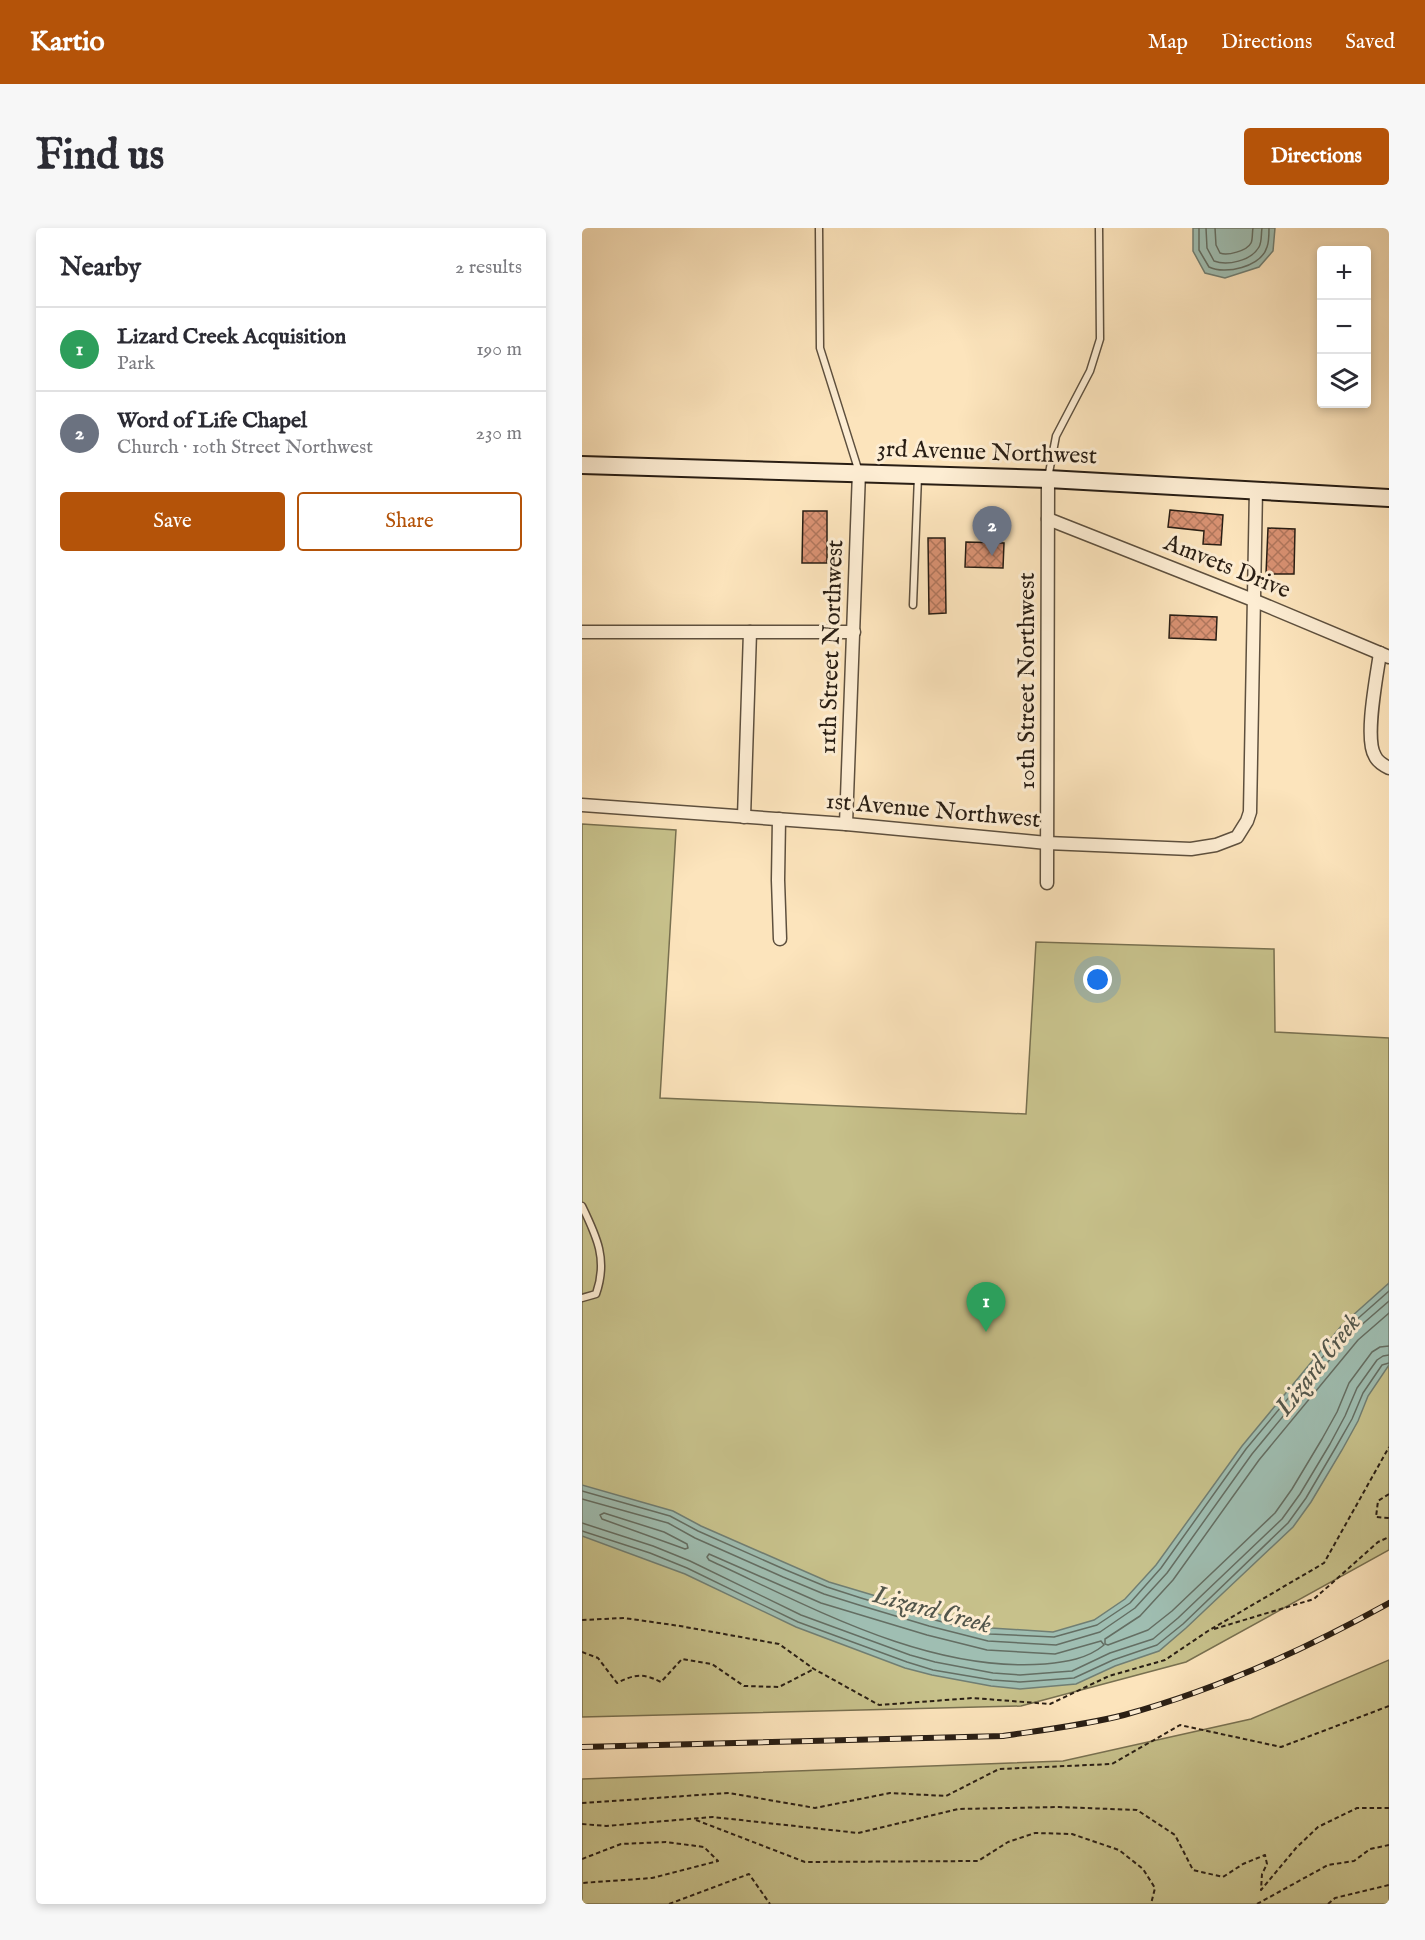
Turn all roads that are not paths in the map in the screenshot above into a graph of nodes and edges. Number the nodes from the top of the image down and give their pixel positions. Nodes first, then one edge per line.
1 (819, 228) edge
2 (1099, 228) edge
3 (582, 465) edge
4 (859, 472) junction
5 (918, 475) junction
6 (1048, 479) junction
7 (1256, 489) junction
8 (1389, 498) edge
9 (1048, 519) junction
10 (1253, 600) junction
11 (914, 605) dead end
12 (582, 632) edge
13 (750, 632) junction
14 (854, 632) junction
15 (1385, 655) edge
16 (1389, 768) edge
17 (582, 805) edge
18 (744, 817) junction
19 (779, 819) junction
20 (846, 824) junction
21 (1047, 843) junction
22 (1047, 883) dead end
23 (780, 939) dead end
24 (582, 1206) edge
25 (582, 1298) edge

1 - 4 lane
2 - 6 lane
3 - 4 main road, 3rd Avenue Northwest
4 - 5 main road, 3rd Avenue Northwest
4 - 14 street, 11th Street Northwest
5 - 6 main road, 3rd Avenue Northwest
5 - 11 lane
6 - 7 main road, 3rd Avenue Northwest
6 - 9 street, 10th Street Northwest
7 - 8 main road, 3rd Avenue Northwest
7 - 10 street, 1st Avenue Northwest
9 - 10 street, Amvets Drive
9 - 21 street, 10th Street Northwest
10 - 15 street, Amvets Drive
10 - 21 street, 1st Avenue Northwest
12 - 13 street
13 - 14 street
13 - 18 street
14 - 20 street, 11th Street Northwest
15 - 16 street
17 - 18 street, 1st Avenue Northwest
18 - 19 street, 1st Avenue Northwest
19 - 20 street, 1st Avenue Northwest
19 - 23 street
20 - 21 street, 1st Avenue Northwest
21 - 22 street, 10th Street Northwest
24 - 25 lane

